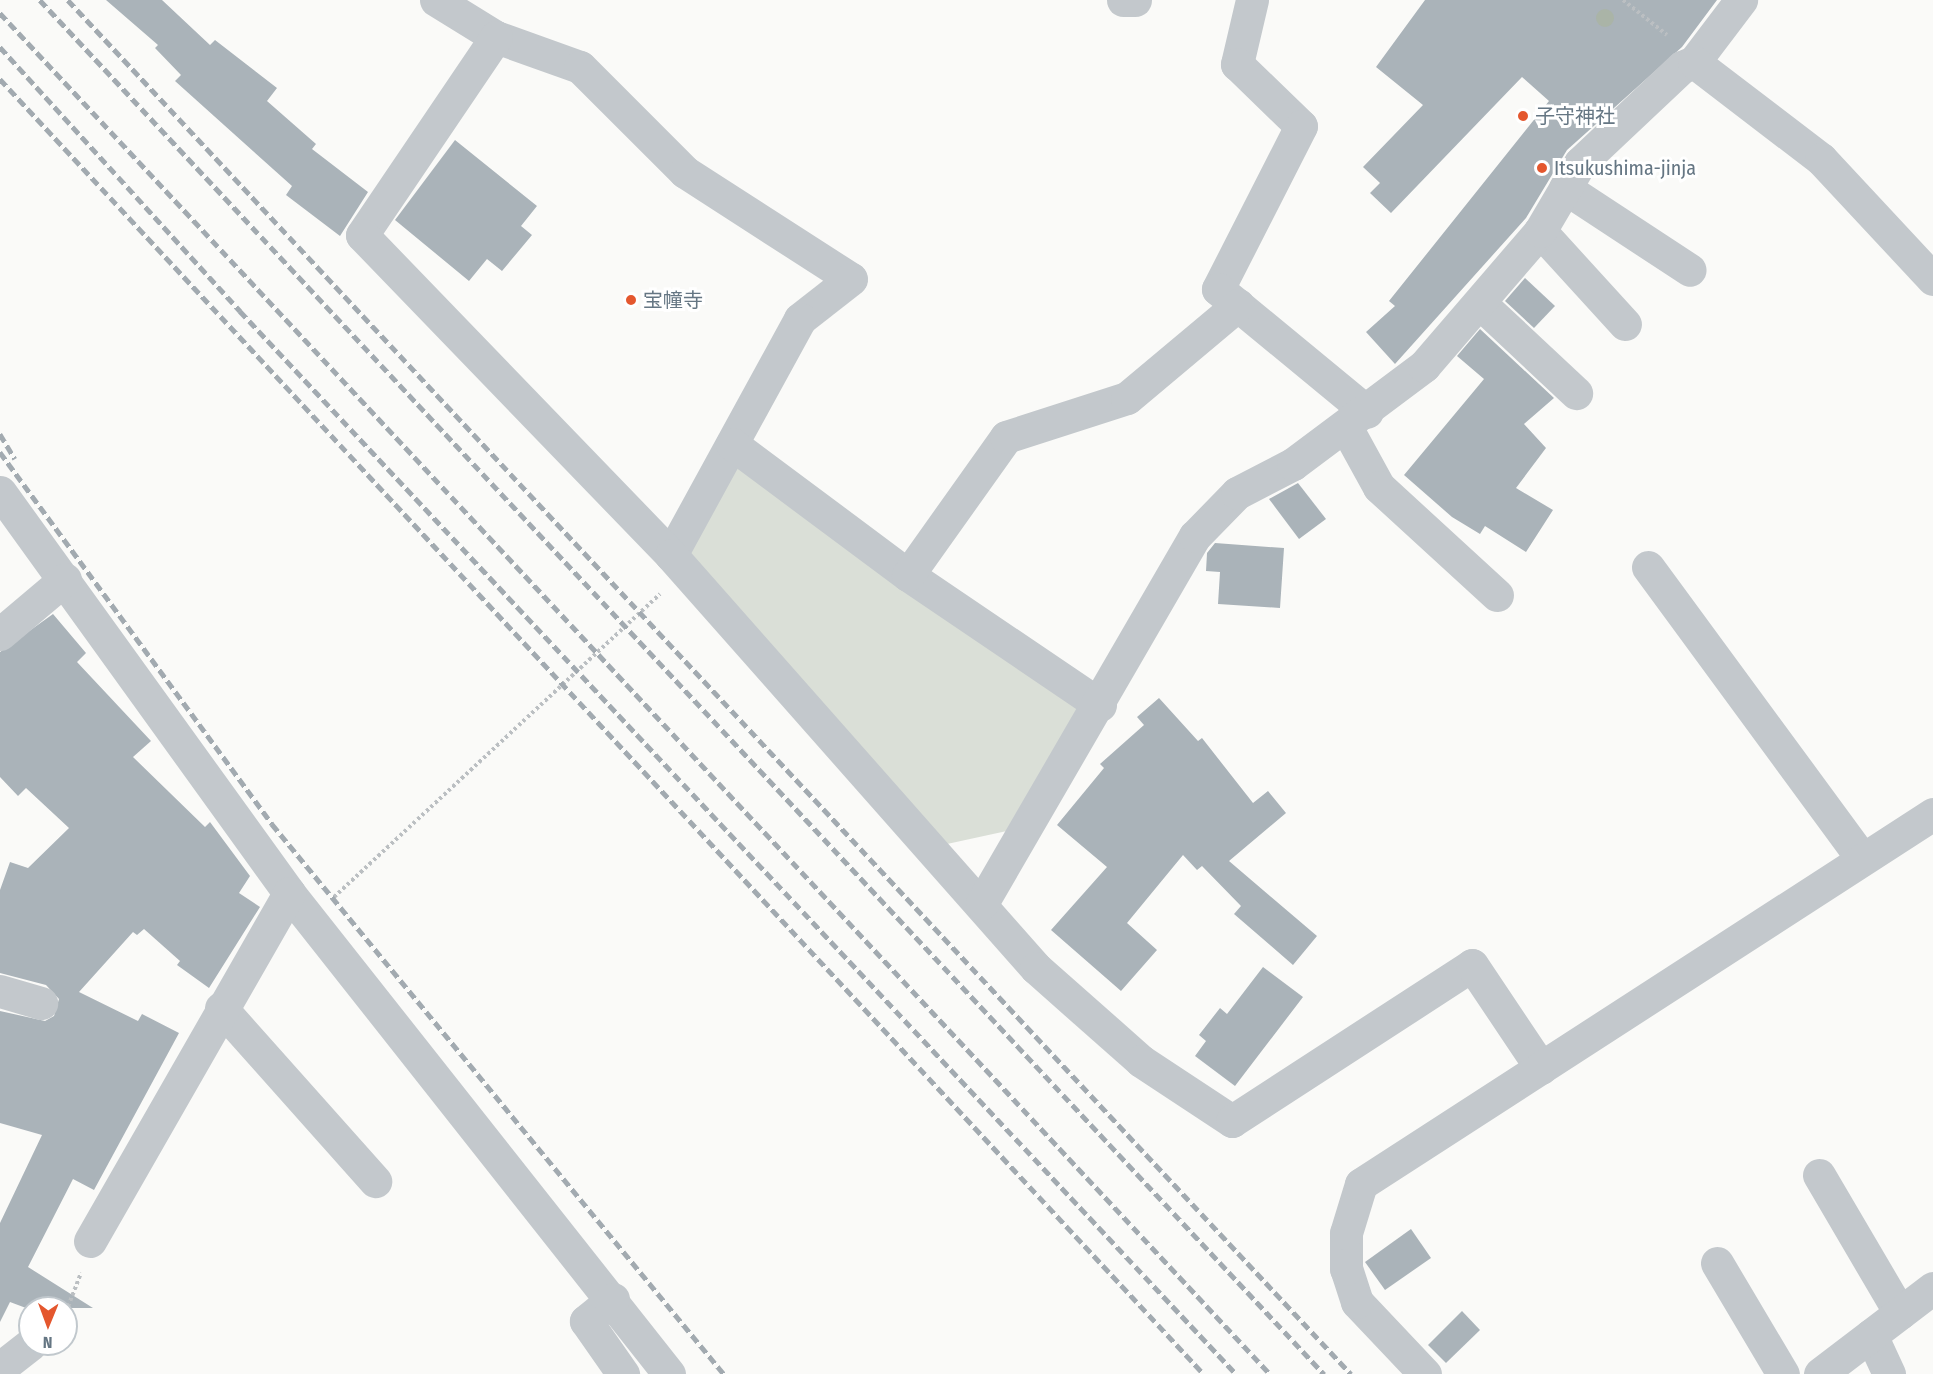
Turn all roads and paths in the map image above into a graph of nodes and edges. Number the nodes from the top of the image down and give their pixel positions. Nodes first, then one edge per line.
1 (436, 0) edge
2 (1123, 0) edge
3 (1135, 0) edge
4 (1252, 0) edge
5 (1623, 0) edge
6 (1741, 0) edge
7 (496, 37) junction
8 (1694, 62) junction
9 (1565, 188) junction
10 (1540, 231) junction
11 (1690, 270) dead end
12 (1933, 279) edge
13 (1238, 305) junction
14 (1482, 305) junction
15 (1625, 324) dead end
16 (1576, 393) dead end
17 (1357, 419) junction
18 (732, 444) junction
19 (0, 492) edge
20 (671, 555) junction
21 (1648, 567) dead end
22 (908, 574) junction
23 (65, 579) junction
24 (663, 591) dead end
25 (1497, 595) dead end
26 (0, 634) edge
27 (1100, 705) junction
28 (1933, 813) edge
29 (1862, 858) junction
30 (289, 893) junction
31 (332, 899) dead end
32 (982, 903) junction
33 (0, 991) edge
34 (41, 1003) dead end
35 (221, 1008) junction
36 (1541, 1068) junction
37 (1819, 1175) dead end
38 (375, 1181) dead end
39 (90, 1241) joint
40 (1717, 1263) dead end
41 (1933, 1288) edge
42 (71, 1296) edge
43 (613, 1299) junction
44 (1900, 1313) junction
45 (1871, 1335) junction
46 (18, 1354) edge
47 (0, 1368) edge
48 (623, 1374) edge
49 (669, 1374) edge
50 (1425, 1374) edge
51 (1783, 1374) edge
52 (1820, 1374) edge
53 (1889, 1374) edge

1 - 7 street
2 - 3 street
4 - 13 street
5 - 8 path
6 - 8 street
7 - 18 street
7 - 20 street
8 - 9 street
8 - 12 street
9 - 10 street
9 - 11 street
10 - 14 street
10 - 15 street
13 - 17 street
13 - 22 street
14 - 16 street
14 - 17 street
17 - 25 street
17 - 27 street
18 - 20 street
18 - 22 street
19 - 23 street
20 - 32 street
21 - 29 street
22 - 27 street
23 - 26 street
23 - 30 street
24 - 31 path
27 - 32 street
28 - 29 street
29 - 36 street
30 - 35 street
30 - 43 street
32 - 36 street
33 - 34 street
35 - 38 street
35 - 39 street
36 - 50 street
37 - 44 street
39 - 42 path
40 - 51 street
41 - 44 street
43 - 48 street
43 - 49 street
44 - 45 street
45 - 52 street
45 - 53 street
46 - 47 street

